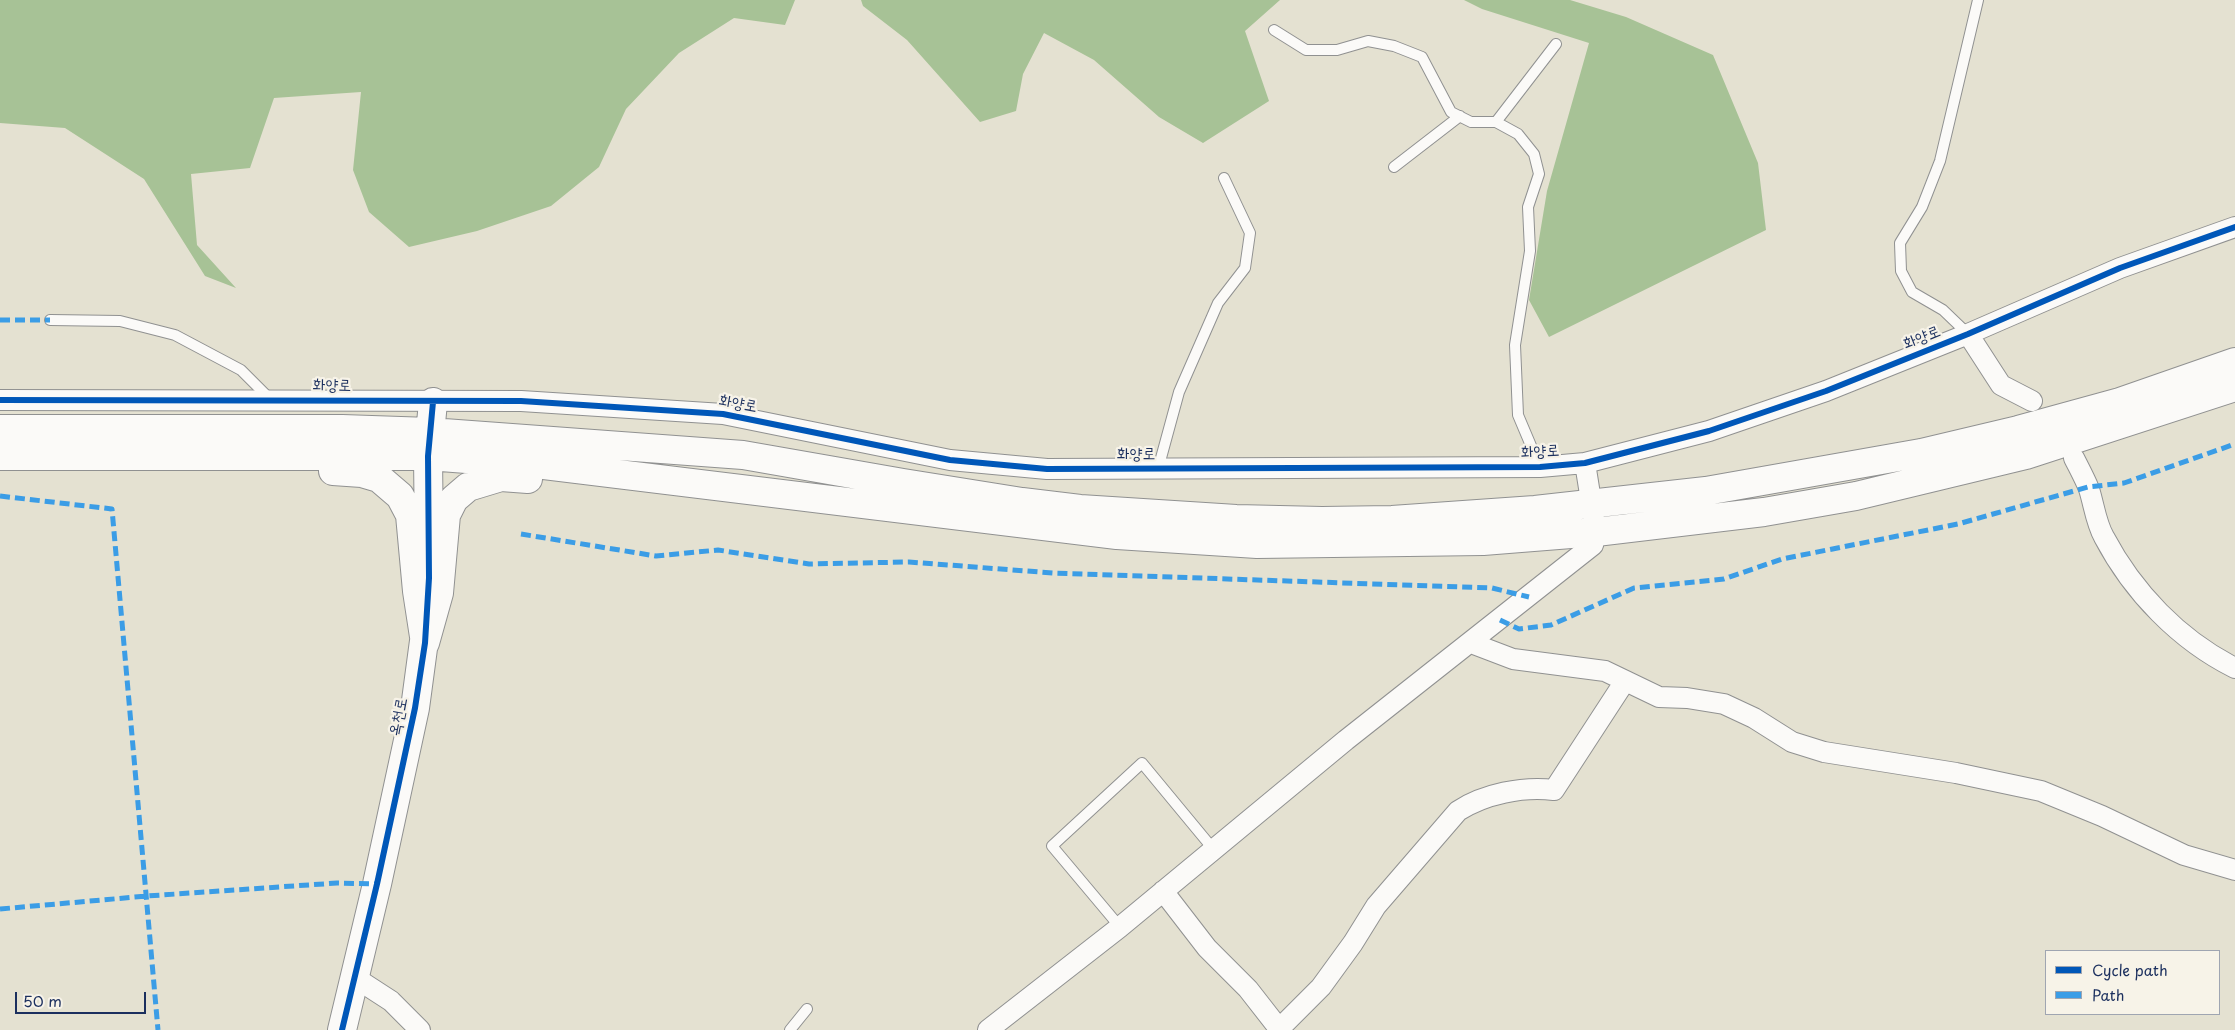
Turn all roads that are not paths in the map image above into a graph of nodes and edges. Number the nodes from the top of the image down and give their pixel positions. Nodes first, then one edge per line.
1 (1978, 0) edge
2 (1274, 30) dead end
3 (1556, 44) dead end
4 (1460, 116) junction
5 (1496, 122) junction
6 (1394, 167) dead end
7 (1224, 178) dead end
8 (2235, 227) edge
9 (50, 320) dead end
10 (1968, 334) junction
11 (2235, 362) edge
12 (2235, 387) edge
13 (270, 399) junction
14 (0, 400) edge
15 (2032, 401) dead end
16 (433, 402) junction
17 (0, 429) edge
18 (429, 444) junction
19 (116, 455) junction
20 (0, 456) edge
21 (2074, 458) dead end
22 (1585, 463) junction
23 (1540, 468) junction
24 (1158, 469) junction
25 (690, 484) junction
26 (1593, 504) junction
27 (1596, 532) junction
28 (1471, 642) junction
29 (425, 643) junction
30 (2235, 668) edge
31 (1625, 681) junction
32 (1214, 850) junction
33 (2235, 870) edge
34 (1164, 891) junction
35 (1120, 927) junction
36 (354, 977) junction
37 (807, 1009) dead end
38 (342, 1030) edge
39 (420, 1030) edge
40 (790, 1030) edge
41 (988, 1030) edge
42 (1279, 1030) edge

1 - 10 lane
2 - 4 lane
3 - 5 lane
4 - 5 lane
4 - 6 lane
5 - 23 lane
7 - 24 lane
8 - 10 street, 화양로
9 - 13 lane
10 - 15 street
10 - 22 street, 화양로
11 - 26 main road
12 - 27 main road
13 - 14 street, 화양로
13 - 16 street, 화양로
16 - 18 main road, 옥천로
16 - 24 street, 화양로
17 - 18 main road
18 - 19 main road
18 - 25 main road
18 - 26 main road
18 - 29 main road, 옥천로
19 - 20 main road
19 - 29 main road
21 - 30 street
22 - 23 street, 화양로
22 - 26 street
23 - 24 street, 화양로
25 - 27 main road
25 - 29 main road
26 - 27 street
27 - 28 street
28 - 31 street
28 - 32 street
29 - 36 main road, 옥천로
31 - 33 street
31 - 42 street
32 - 34 street
32 - 35 lane
34 - 35 street
34 - 42 street
35 - 41 street
36 - 38 main road, 옥천로
36 - 39 street
37 - 40 lane

